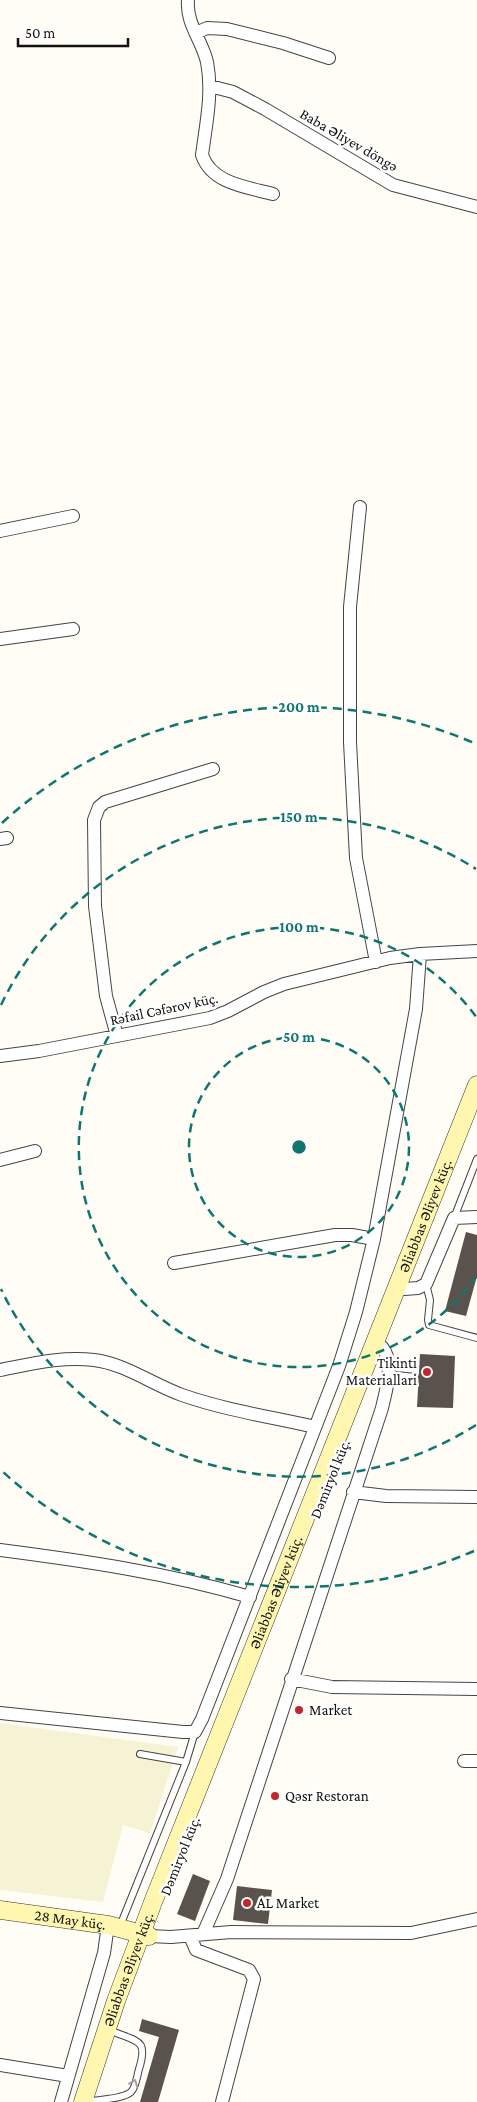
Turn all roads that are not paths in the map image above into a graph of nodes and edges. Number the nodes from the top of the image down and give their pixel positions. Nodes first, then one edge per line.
1 (188, 0) edge
2 (196, 33) junction
3 (328, 58) dead end
4 (210, 86) junction
5 (273, 194) dead end
6 (477, 207) edge
7 (360, 507) dead end
8 (73, 516) dead end
9 (0, 531) edge
10 (72, 629) dead end
11 (0, 639) edge
12 (213, 768) dead end
13 (477, 952) edge
14 (420, 954) junction
15 (376, 962) junction
16 (117, 1036) junction
17 (0, 1056) edge
18 (477, 1085) edge
19 (477, 1106) edge
20 (35, 1151) dead end
21 (477, 1159) edge
22 (0, 1160) edge
23 (477, 1217) edge
24 (454, 1218) junction
25 (374, 1239) junction
26 (174, 1263) dead end
27 (426, 1284) junction
28 (404, 1289) junction
29 (477, 1338) edge
30 (382, 1347) junction
31 (0, 1370) edge
32 (388, 1374) junction
33 (415, 1377) dead end
34 (315, 1427) junction
35 (353, 1492) junction
36 (477, 1497) edge
37 (0, 1550) edge
38 (250, 1597) junction
39 (291, 1679) junction
40 (477, 1689) edge
41 (0, 1713) edge
42 (195, 1732) junction
43 (140, 1754) dead end
44 (186, 1762) junction
45 (0, 1910) edge
46 (477, 1919) edge
47 (114, 1926) junction
48 (145, 1935) junction
49 (196, 1935) junction
50 (114, 2032) junction
51 (0, 2065) edge
52 (68, 2076) junction
53 (61, 2102) edge
54 (89, 2102) edge
55 (222, 2102) edge

1 - 2 street
2 - 3 street
2 - 4 street
4 - 5 street
4 - 6 street, Baba Əliyev döngə
7 - 15 street
8 - 9 street
10 - 11 street
12 - 16 street
13 - 14 street, Rəfail Cəfərov küç.
14 - 15 street, Rəfail Cəfərov küç.
14 - 25 street
15 - 16 street, Rəfail Cəfərov küç.
16 - 17 street, Rəfail Cəfərov küç.
18 - 48 main road, Əliabbas Əliyev küç.
19 - 28 main road, Dəmiryol küç.
20 - 22 street
21 - 24 lane
23 - 24 street
24 - 27 street
25 - 26 street
25 - 34 street
27 - 28 street
27 - 29 lane
28 - 30 main road, Dəmiryol küç.
30 - 32 street
30 - 48 main road, Dəmiryol küç.
31 - 34 street
32 - 33 lane
32 - 35 street
34 - 38 street
35 - 36 street
35 - 39 street
37 - 38 street
38 - 42 street
39 - 40 street
39 - 49 street
41 - 42 street
42 - 44 lane
43 - 44 lane
44 - 47 lane
45 - 47 main road, 28 May küç.
46 - 49 street
47 - 48 main road, 28 May küç.
47 - 52 street
48 - 49 street
48 - 50 main road
48 - 54 main road, Əliabbas Əliyev küç.
49 - 55 street
50 - 54 main road
54 -> 50 lane
51 - 52 street
52 - 53 street

